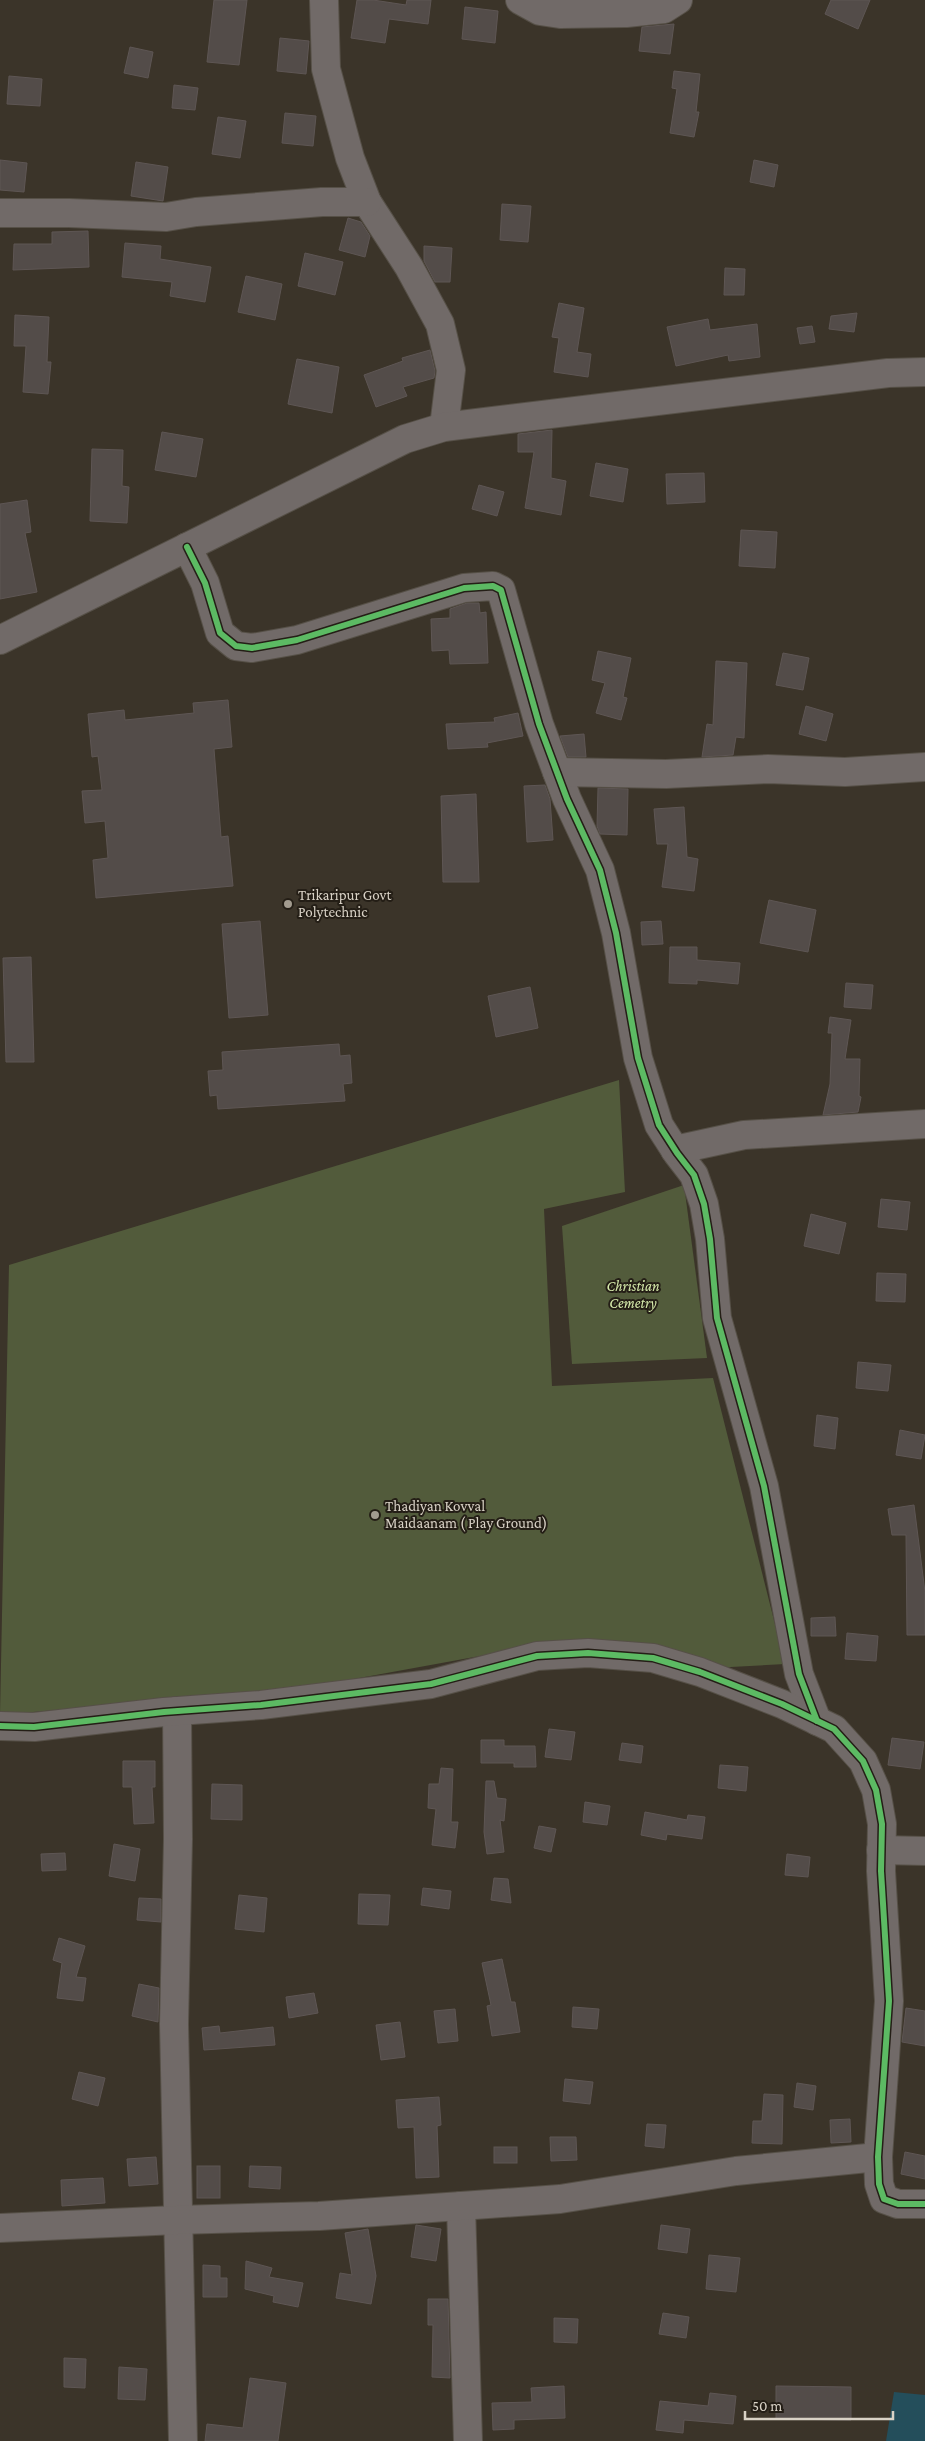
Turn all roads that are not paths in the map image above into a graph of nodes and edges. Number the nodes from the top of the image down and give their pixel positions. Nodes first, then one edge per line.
1 (520, 0) edge
2 (678, 0) edge
3 (327, 1) edge
4 (367, 202) junction
5 (0, 213) edge
6 (925, 372) edge
7 (444, 427) junction
8 (186, 547) junction
9 (0, 640) edge
10 (925, 767) edge
11 (557, 772) junction
12 (925, 1124) edge
13 (675, 1150) junction
14 (177, 1711) junction
15 (817, 1721) junction
16 (0, 1726) edge
17 (881, 1850) junction
18 (925, 1851) edge
19 (878, 2156) junction
20 (925, 2204) edge
21 (461, 2206) junction
22 (177, 2220) junction
23 (0, 2228) edge
24 (183, 2441) edge
25 (468, 2441) edge

1 - 2 street
3 - 4 street
4 - 5 street
4 - 7 street
6 - 7 street
7 - 8 street
8 - 9 street
8 - 11 street
10 - 11 street
11 - 13 street
12 - 13 street
13 - 15 street
14 - 15 street
14 - 16 street
14 - 22 street
15 - 17 street
17 - 18 street
17 - 19 street
19 - 20 street
19 - 21 street
21 - 22 street
21 - 25 street
22 - 23 street
22 - 24 street

